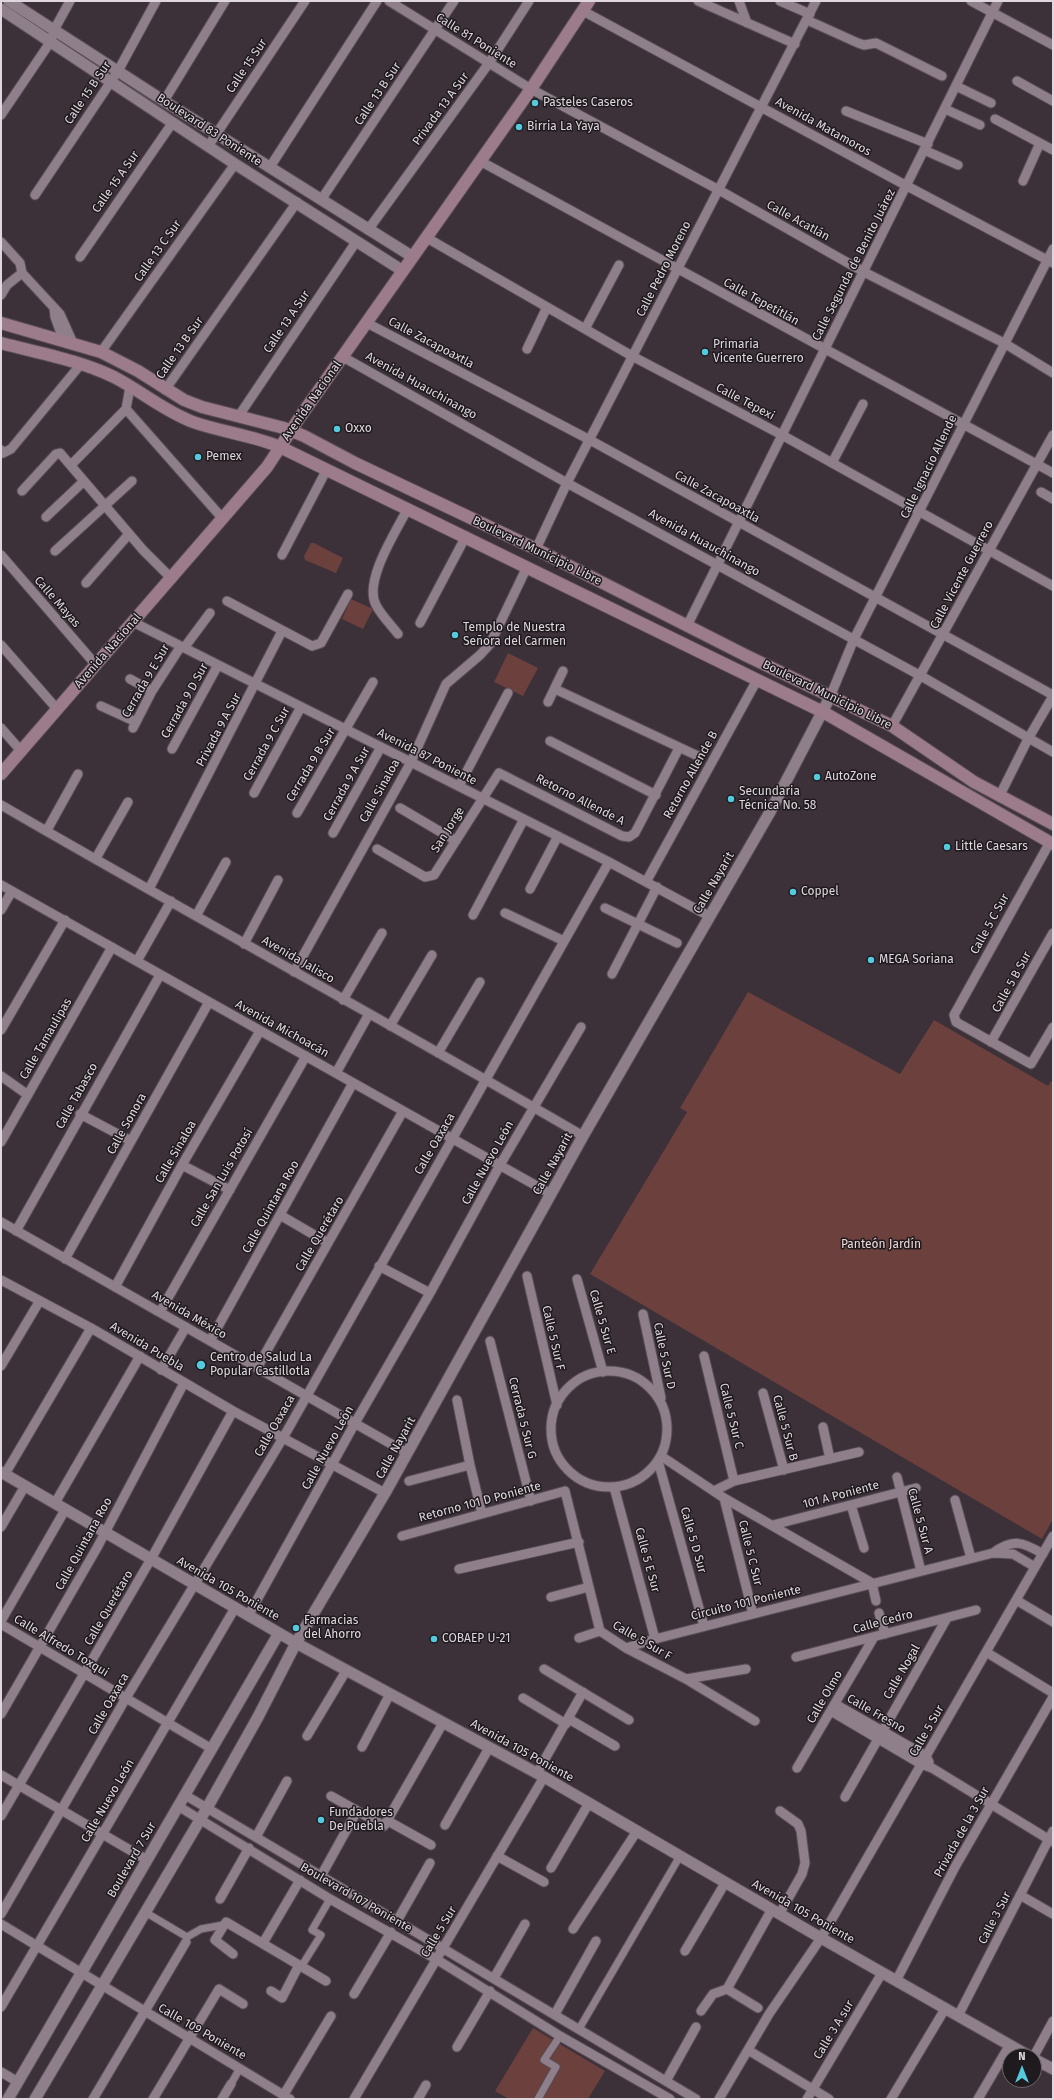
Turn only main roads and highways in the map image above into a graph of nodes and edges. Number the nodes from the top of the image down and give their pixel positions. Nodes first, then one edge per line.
1 (586, 6) edge
2 (1, 323) edge
3 (1, 343) edge
4 (291, 430) junction
5 (280, 447) junction
6 (1, 774) edge
7 (1053, 824) edge
8 (1051, 843) edge

1 - 4 main road, Avenida Nacional
2 - 4 main road, Boulevard Municipio Libre
3 - 5 main road, Boulevard Municipio Libre
4 - 5 main road, Avenida Nacional
4 - 7 main road, Boulevard Municipio Libre
5 - 6 main road, Avenida Nacional
5 - 8 main road, Boulevard Municipio Libre

